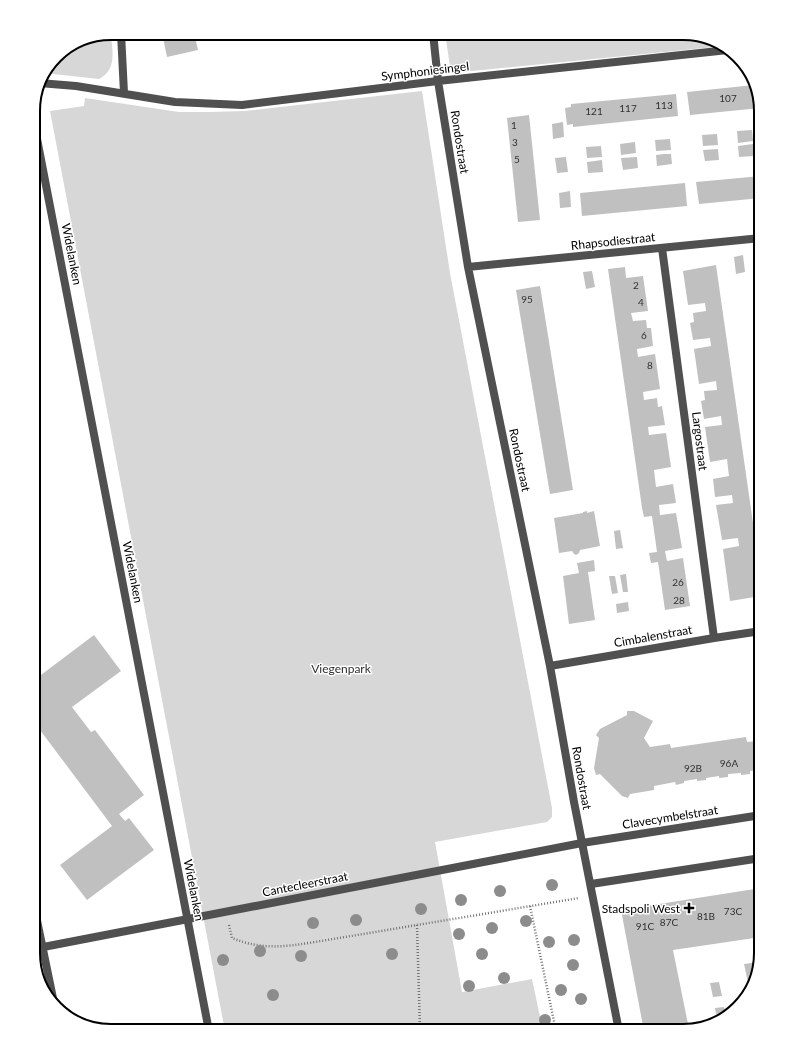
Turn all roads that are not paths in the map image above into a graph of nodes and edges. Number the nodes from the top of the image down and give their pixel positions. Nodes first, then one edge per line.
1 (121, 40) edge
2 (434, 40) edge
3 (719, 51) edge
4 (438, 81) junction
5 (46, 84) edge
6 (124, 93) junction
7 (40, 154) edge
8 (754, 239) edge
9 (662, 248) junction
10 (468, 267) junction
11 (754, 632) edge
12 (714, 638) junction
13 (550, 666) junction
14 (754, 816) edge
15 (582, 843) junction
16 (754, 859) edge
17 (591, 884) junction
18 (188, 918) junction
19 (40, 936) edge
20 (42, 946) junction
21 (51, 991) edge
22 (208, 1024) edge
23 (618, 1024) edge

1 - 6 street
2 - 4 street, Rondostraat
3 - 4 street, Symphoniesingel
4 - 6 street, Symphoniesingel
4 - 10 street, Rondostraat
5 - 6 street, Symphoniesingel
7 - 18 street, Widelanken
8 - 9 street, Rhapsodiestraat
9 - 10 street, Rhapsodiestraat
9 - 12 street, Largostraat
10 - 13 street, Rondostraat
11 - 12 street, Cimbalenstraat
12 - 13 street, Cimbalenstraat
13 - 15 street, Rondostraat
14 - 15 street, Clavecymbelstraat
15 - 17 street, Rondostraat
15 - 18 street, Cantecleerstraat
16 - 17 street
17 - 23 street, Rondostraat
18 - 20 street, Cantecleerstraat
18 - 22 street, Widelanken
19 - 20 street
20 - 21 street

